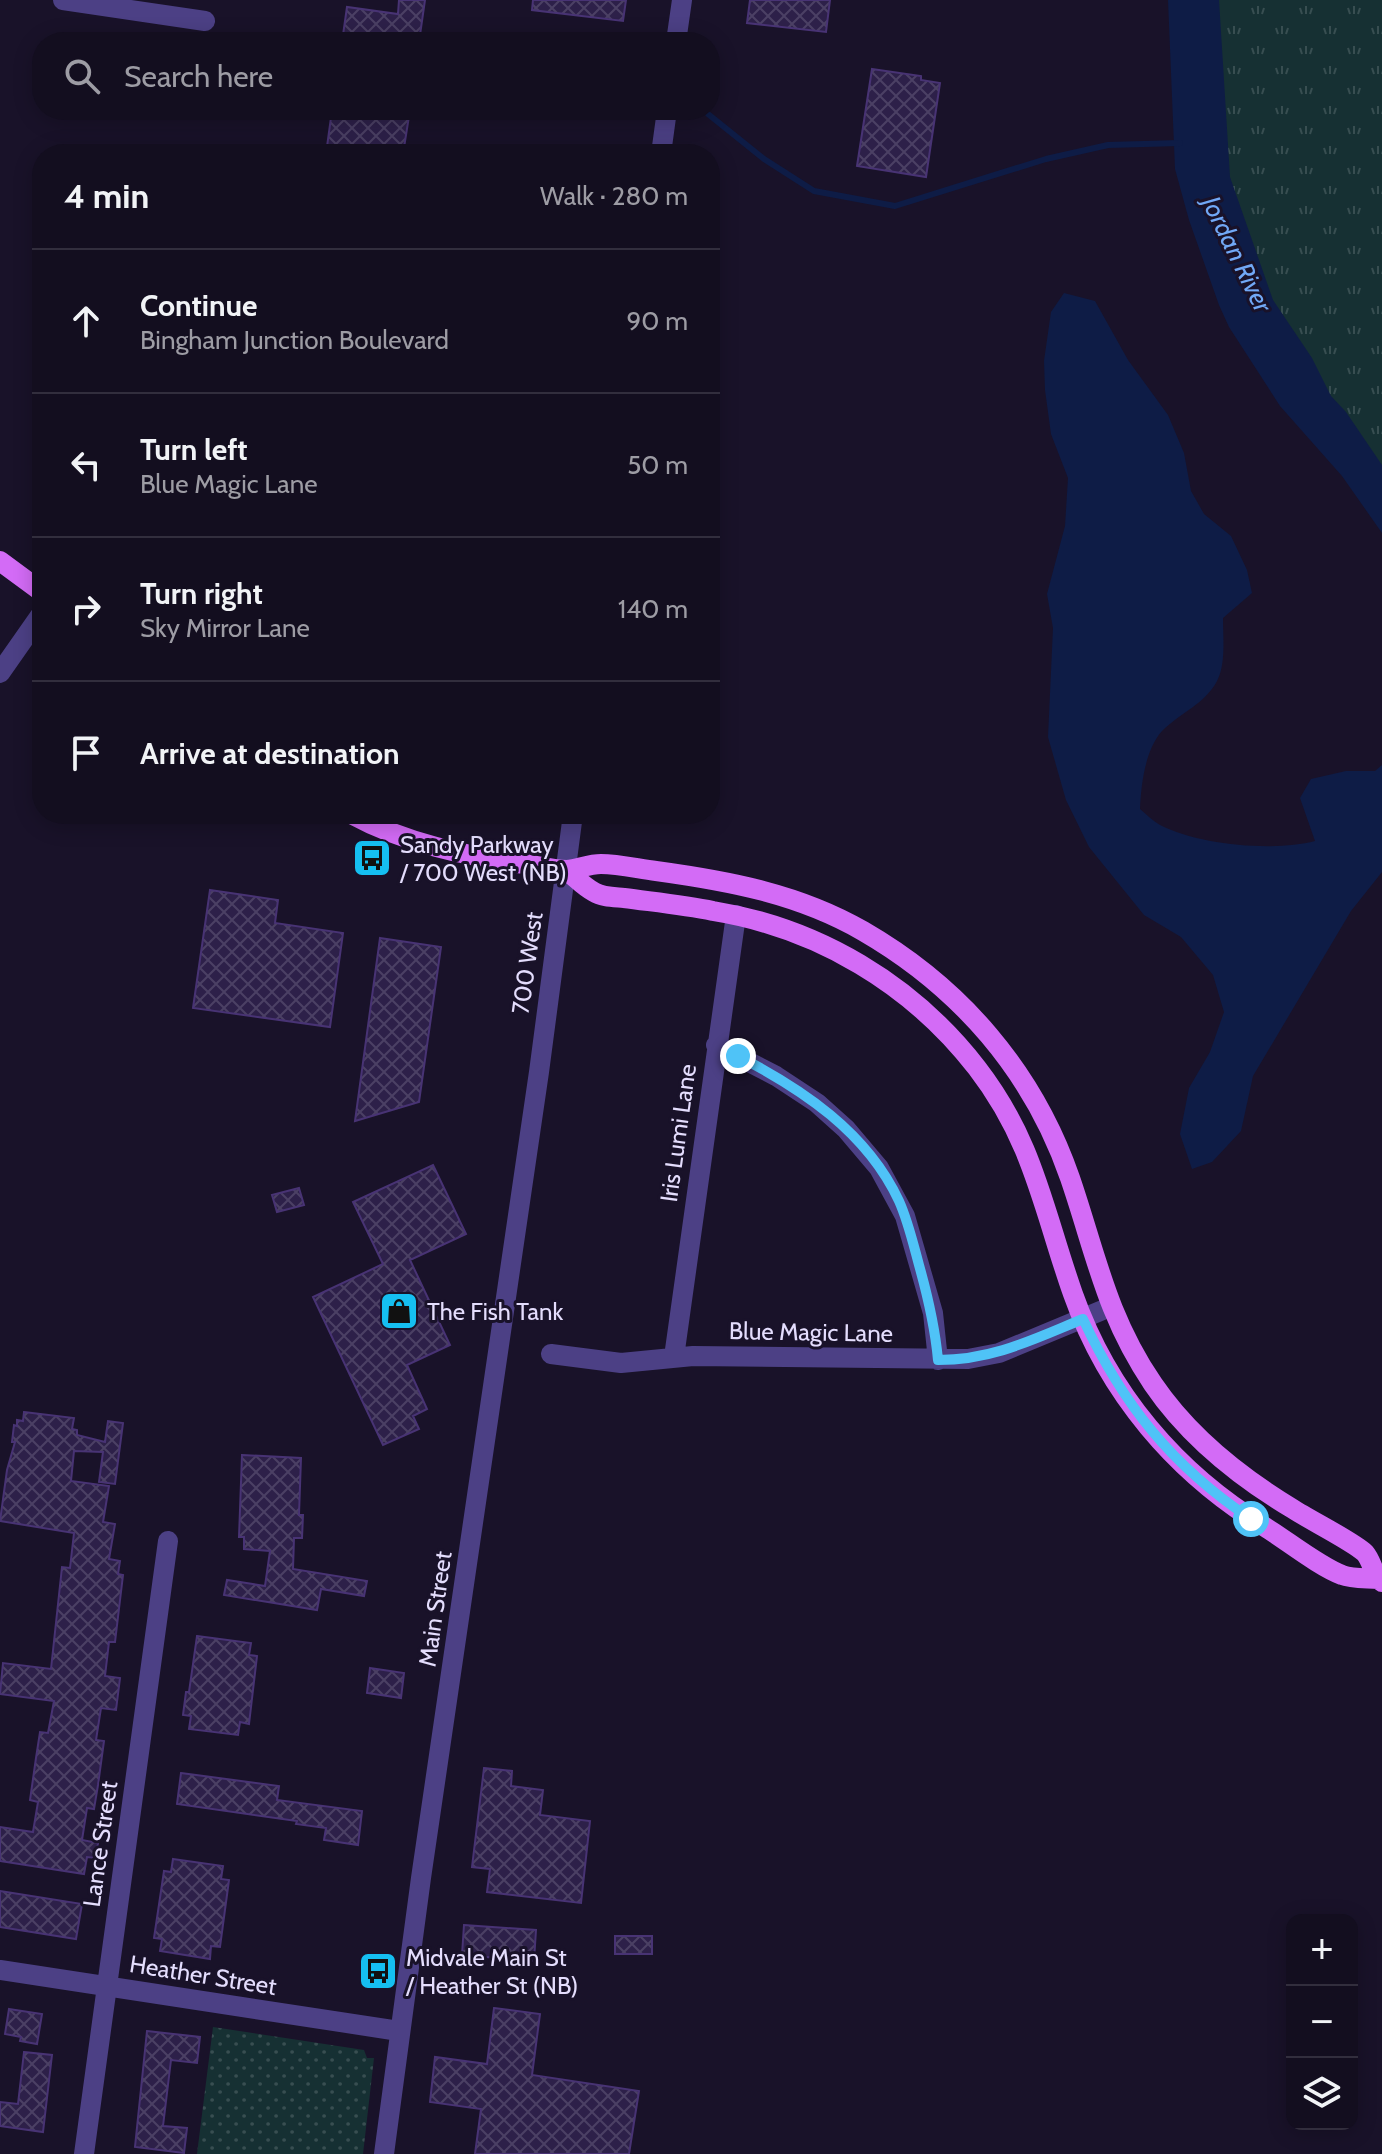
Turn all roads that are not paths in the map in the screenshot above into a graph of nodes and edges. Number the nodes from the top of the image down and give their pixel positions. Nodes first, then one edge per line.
1 (63, 0) edge
2 (682, 0) edge
3 (205, 21) dead end
4 (677, 32) edge
5 (666, 120) edge
6 (662, 144) edge
7 (0, 561) edge
8 (32, 585) edge
9 (32, 627) edge
10 (0, 673) edge
11 (369, 824) edge
12 (572, 824) edge
13 (566, 870) junction
14 (736, 915) junction
15 (716, 1045) junction
16 (539, 1072) joint
17 (1110, 1307) junction
18 (1083, 1319) junction
19 (551, 1354) dead end
20 (674, 1357) junction
21 (938, 1360) junction
22 (168, 1541) dead end
23 (1380, 1581) edge
24 (0, 1970) edge
25 (107, 1987) junction
26 (399, 2031) junction
27 (84, 2154) edge
28 (384, 2154) edge

1 - 3 street
2 - 4 street
5 - 6 street
7 - 8 main road
9 - 10 street
11 - 13 main road
12 - 13 street, 700 West
13 - 14 main road
13 - 16 street, 700 West
13 - 17 main road
14 - 15 street, Iris Lumi Lane
14 - 18 main road
15 - 20 street, Iris Lumi Lane
15 - 21 street
16 - 26 street, Main Street
17 - 18 street, Blue Magic Lane
17 - 23 main road
18 - 21 street, Blue Magic Lane
18 - 23 main road
19 - 20 street, Blue Magic Lane
20 - 21 street, Blue Magic Lane
22 - 25 street, Lance Street
24 - 25 street, Heather Street
25 - 26 street, Heather Street
25 - 27 street, Lance Street
26 - 28 street, Main Street

